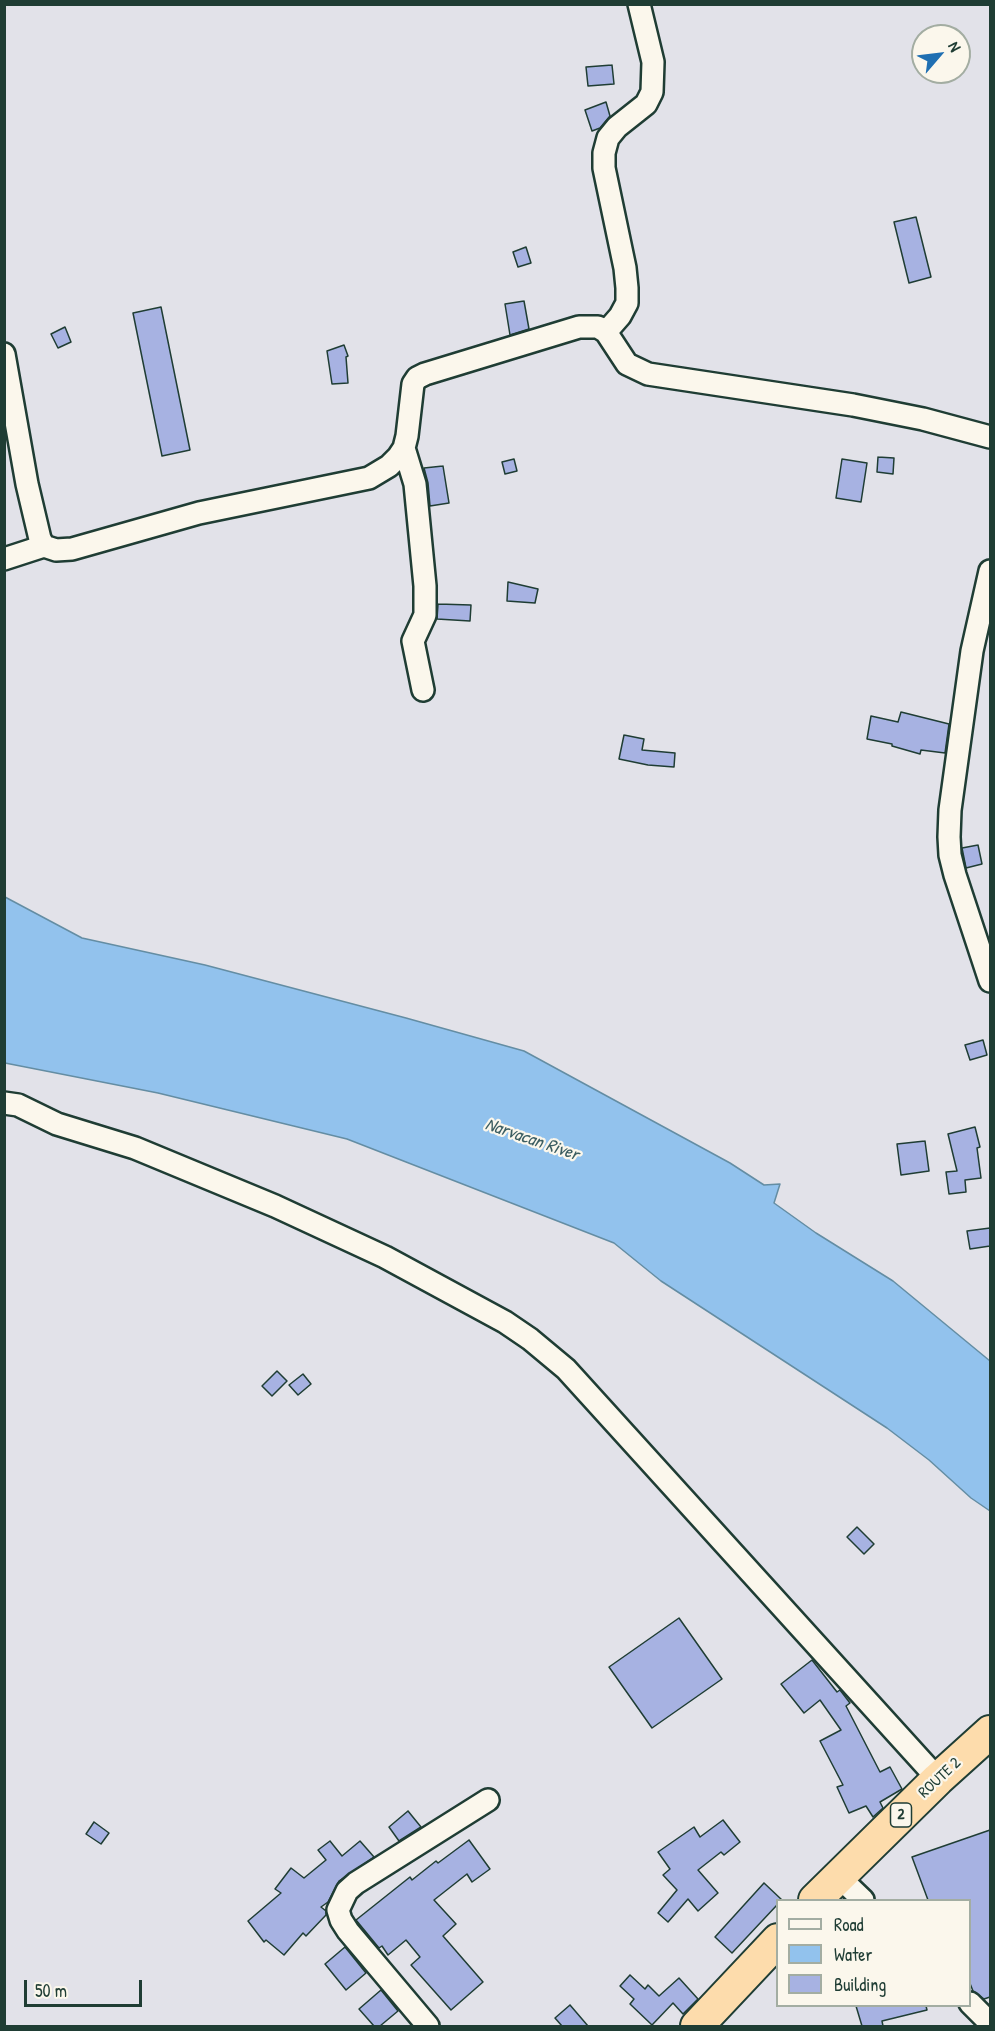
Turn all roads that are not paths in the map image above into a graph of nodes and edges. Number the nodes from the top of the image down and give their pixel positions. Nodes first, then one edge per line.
1 (639, 4) edge
2 (606, 332) junction
3 (4, 354) edge
4 (990, 437) edge
5 (404, 448) junction
6 (45, 546) junction
7 (4, 559) edge
8 (990, 571) edge
9 (423, 690) dead end
10 (990, 981) edge
11 (4, 1103) edge
12 (990, 1732) edge
13 (938, 1779) junction
14 (488, 1800) dead end
15 (838, 1876) junction
16 (816, 1899) edge
17 (862, 1899) edge
18 (776, 1941) edge
19 (971, 2005) edge
20 (990, 2023) edge
21 (428, 2026) edge
22 (697, 2026) edge

1 - 2 street
2 - 4 street
2 - 5 street
3 - 6 street
5 - 6 street
5 - 9 street
6 - 7 street
8 - 10 street
11 - 13 street
12 - 13 highway, ROUTE 2 / 2
13 - 15 highway, ROUTE 2 / 2
14 - 21 street
15 - 16 highway, ROUTE 2 / 2
15 - 17 street
18 - 22 highway
19 - 20 street

